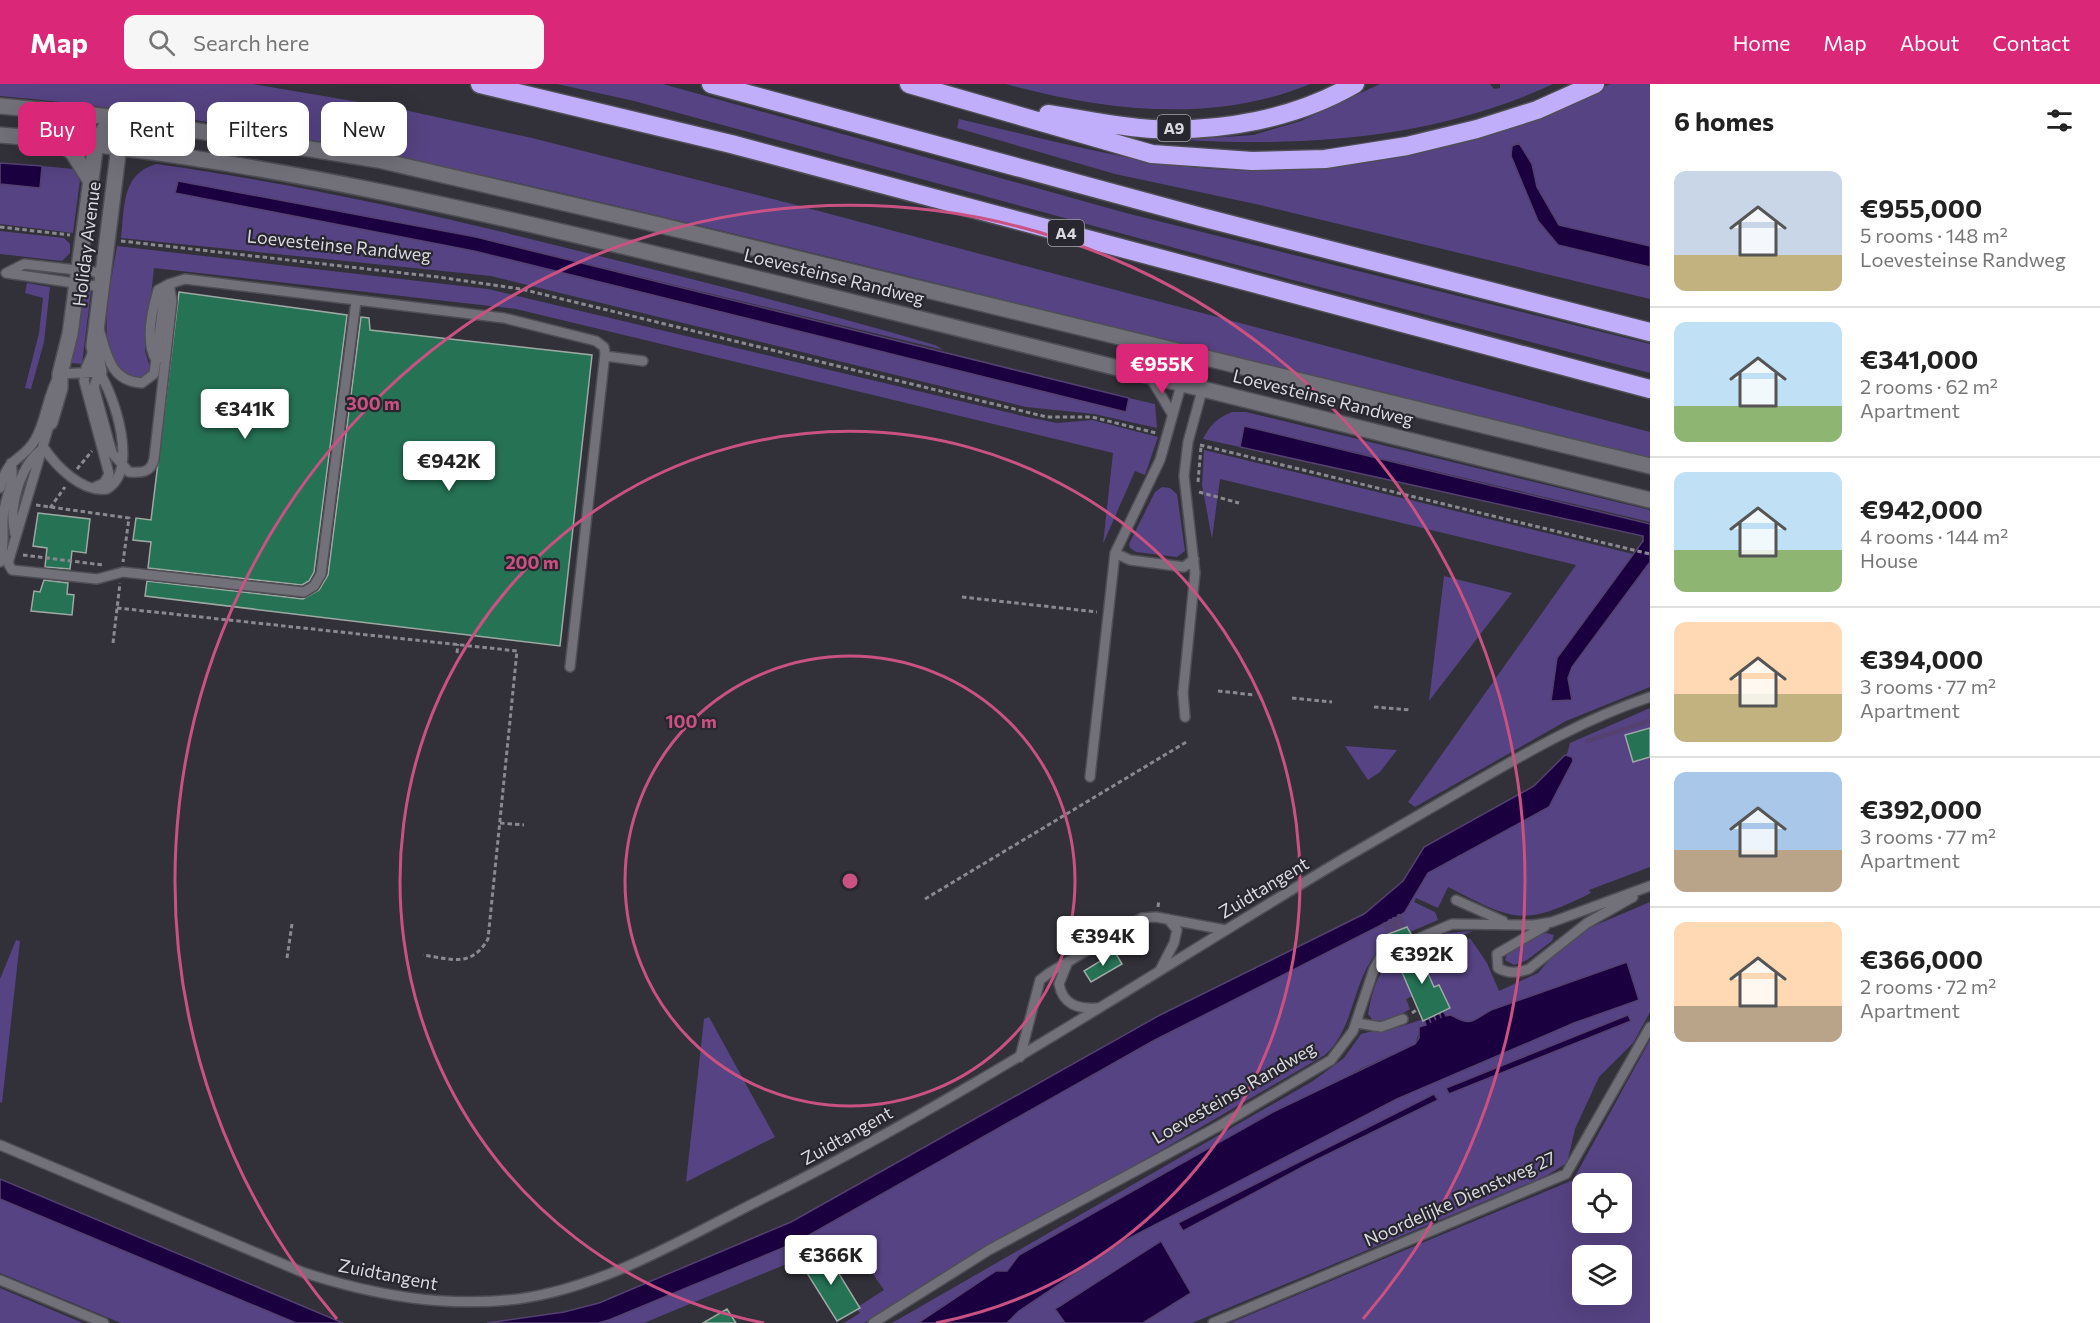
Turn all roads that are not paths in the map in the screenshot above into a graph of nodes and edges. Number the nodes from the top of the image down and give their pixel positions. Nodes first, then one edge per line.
1 (480, 84) edge
2 (711, 84) edge
3 (909, 84) edge
4 (1355, 84) edge
5 (1595, 84) edge
6 (0, 106) edge
7 (987, 106) junction
8 (108, 117) edge
9 (108, 124) edge
10 (195, 131) edge
11 (0, 135) edge
12 (18, 137) edge
13 (96, 143) joint
14 (108, 145) edge
15 (75, 156) edge
16 (94, 156) edge
17 (118, 156) edge
18 (188, 156) edge
19 (90, 180) junction
20 (78, 277) junction
21 (102, 280) junction
22 (169, 284) junction
23 (356, 301) junction
24 (97, 324) junction
25 (1650, 332) edge
26 (167, 345) junction
27 (605, 356) junction
28 (1199, 357) junction
29 (156, 360) junction
30 (643, 361) dead end
31 (92, 372) junction
32 (60, 374) junction
33 (1149, 375) junction
34 (1182, 382) junction
35 (1203, 387) junction
36 (1650, 389) edge
37 (1172, 414) junction
38 (50, 422) joint
39 (44, 448) junction
40 (11, 463) junction
41 (122, 466) junction
42 (1650, 466) edge
43 (0, 488) edge
44 (90, 488) junction
45 (1650, 500) edge
46 (2, 510) edge
47 (16, 536) junction
48 (1115, 553) junction
49 (1194, 559) junction
50 (0, 562) edge
51 (570, 667) dead end
52 (1650, 697) edge
53 (1185, 717) dead end
54 (1090, 777) dead end
55 (1650, 887) edge
56 (1456, 900) dead end
57 (1168, 919) junction
58 (1552, 922) junction
59 (1534, 925) junction
60 (1226, 930) junction
61 (1068, 962) junction
62 (1159, 972) junction
63 (1097, 1008) junction
64 (1403, 1019) dead end
65 (1356, 1023) junction
66 (1650, 1026) edge
67 (1020, 1057) junction
68 (0, 1146) edge
69 (0, 1280) edge
70 (104, 1323) edge
71 (873, 1323) edge
72 (1213, 1323) edge

1 - 36 highway, A4
2 - 25 highway
3 - 7 highway
4 - 7 highway, A9
5 - 7 highway
6 - 8 street, Loevesteinse Randweg
9 - 13 street, Holiday Avenue
10 - 28 street, Loevesteinse Randweg
11 - 12 street, Loevesteinse Randweg
13 - 14 street, Loevesteinse Randweg
15 - 19 street
16 - 19 street, Holiday Avenue
17 - 21 street, Holiday Avenue
18 - 33 street, Loevesteinse Randweg
19 - 20 street, Holiday Avenue
20 - 20 lane
20 - 21 lane
20 - 32 street, Holiday Avenue
21 - 24 street, Holiday Avenue
22 - 23 lane
22 - 26 lane
22 - 29 lane
23 - 27 lane
23 - 47 lane, Holiday Avenue
24 - 29 lane
24 - 31 street, Holiday Avenue
26 - 29 lane
26 - 41 lane
27 - 30 lane
27 - 51 lane
28 - 34 lane
28 - 35 lane
28 - 42 street, Loevesteinse Randweg
31 - 32 lane
31 - 41 lane, Holiday Avenue
31 - 44 lane
32 - 38 street, Holiday Avenue
32 - 40 lane
33 - 34 street, Loevesteinse Randweg
33 - 37 lane
34 - 35 street, Loevesteinse Randweg
34 - 37 lane
35 - 45 street, Loevesteinse Randweg
35 - 49 lane
37 - 48 lane
38 - 39 lane, Holiday Avenue
39 - 44 lane
39 - 47 lane, Holiday Avenue
39 - 47 lane
40 - 43 lane
40 - 46 lane
41 - 44 lane
46 - 50 lane
48 - 49 lane
48 - 54 lane
49 - 53 lane
52 - 60 lane, Zuidtangent
55 - 58 lane, Loevesteinse Randweg
55 - 58 lane
56 - 59 lane
57 - 60 lane
57 - 61 lane
57 - 62 lane
58 - 59 lane, Loevesteinse Randweg
59 - 65 lane, Loevesteinse Randweg
60 - 62 lane, Zuidtangent
61 - 63 lane
61 - 67 lane
62 - 63 lane, Zuidtangent
63 - 67 lane, Zuidtangent
64 - 65 lane
65 - 71 lane, Loevesteinse Randweg
66 - 72 lane, Noordelijke Dienstweg 27
67 - 68 lane, Zuidtangent
69 - 70 lane

